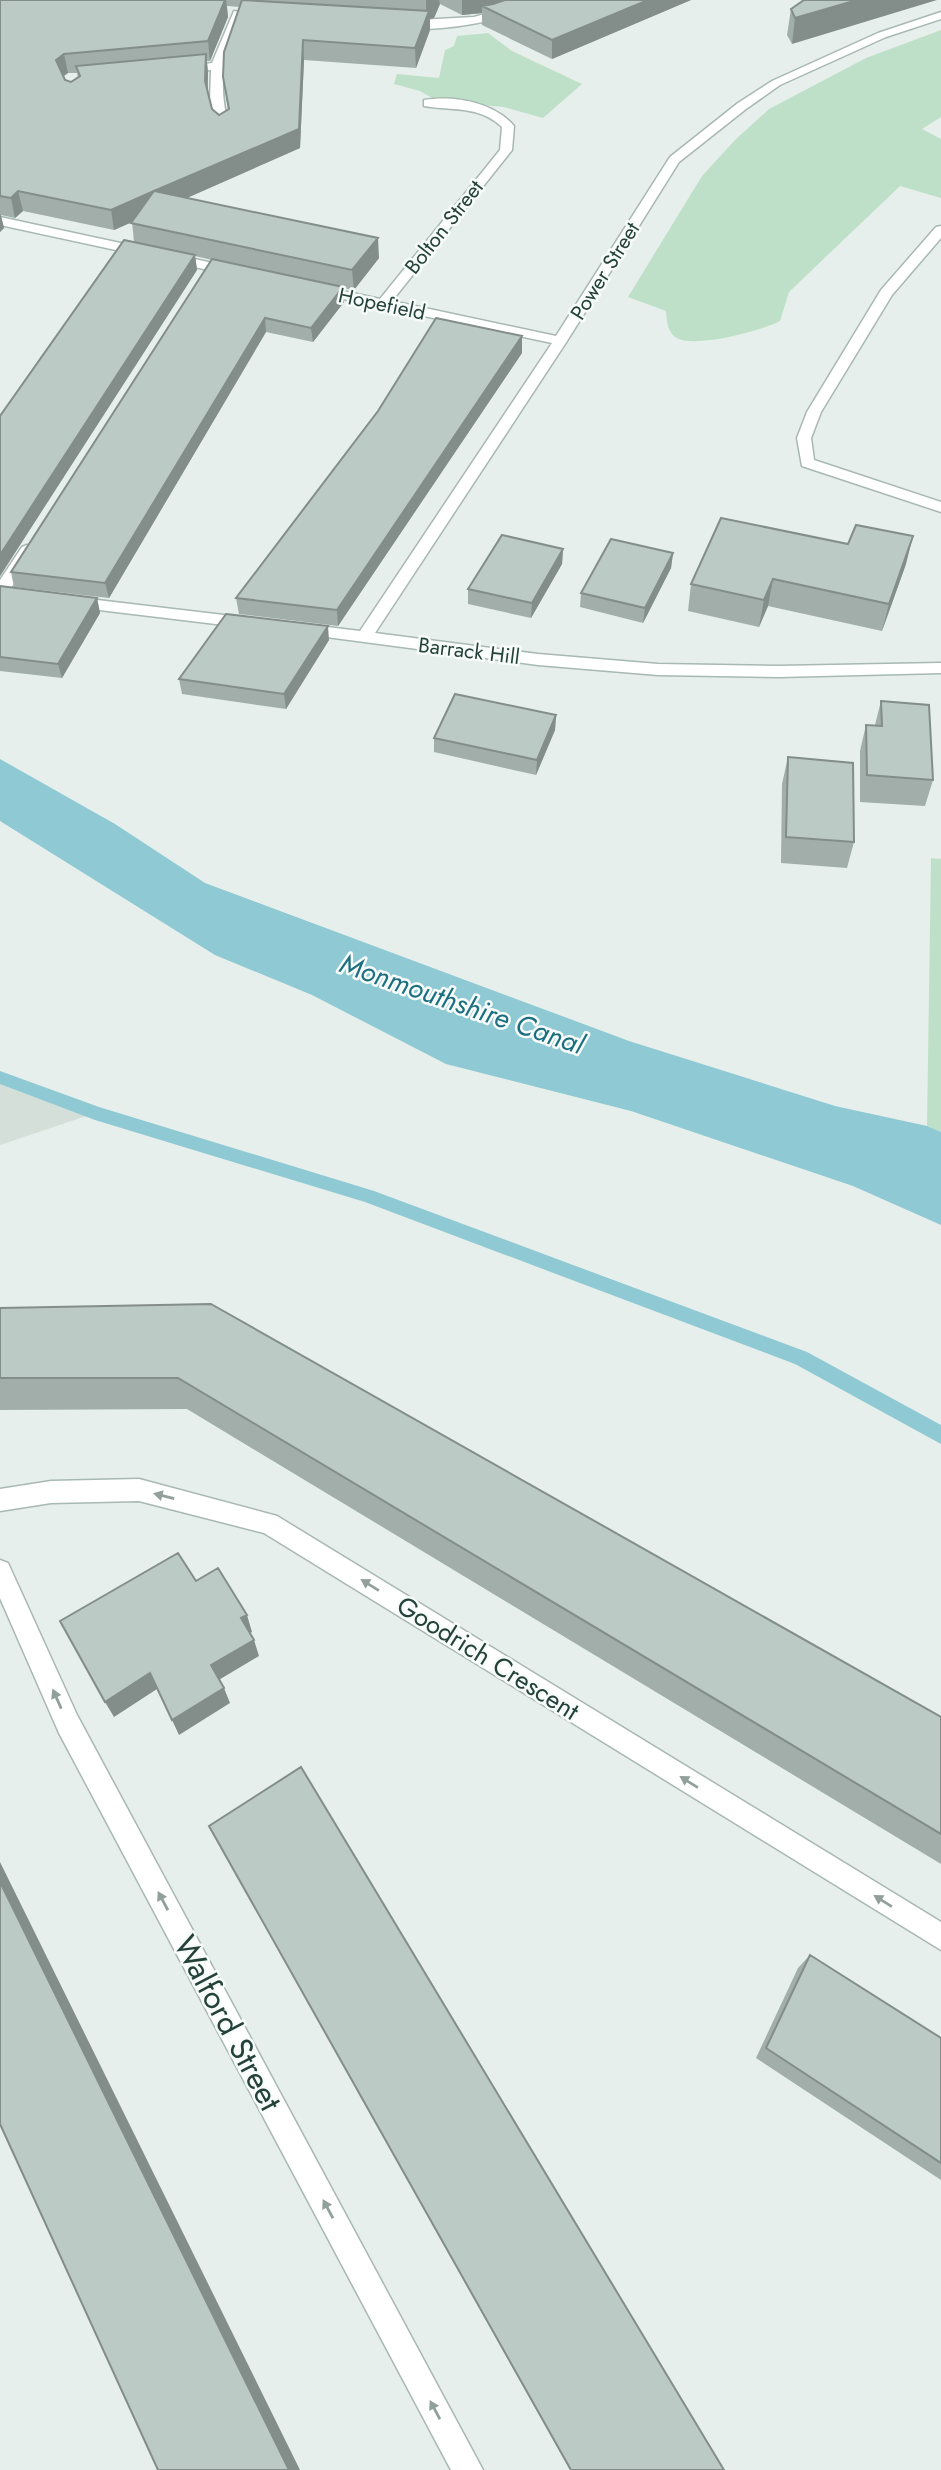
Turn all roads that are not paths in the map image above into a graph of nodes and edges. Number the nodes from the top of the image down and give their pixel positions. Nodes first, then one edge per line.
1 (544, 0) edge
2 (252, 14) edge
3 (941, 15) edge
4 (389, 24) edge
5 (217, 66) junction
6 (162, 71) edge
7 (428, 103) dead end
8 (223, 128) edge
9 (0, 220) edge
10 (941, 230) edge
11 (249, 275) edge
12 (303, 286) edge
13 (383, 304) junction
14 (560, 341) junction
15 (941, 507) edge
16 (37, 534) edge
17 (4, 593) edge
18 (54, 600) edge
19 (364, 637) junction
20 (941, 668) edge
21 (0, 1500) edge
22 (0, 1571) edge
23 (941, 1937) edge
24 (467, 2470) edge

1 - 4 street
2 - 5 street
3 - 14 street, Power Street
5 - 6 street
5 - 8 street
7 - 13 street, Bolton Street
9 - 11 street
10 - 15 street
12 - 13 street, Hopefield
13 - 14 street, Hopefield
14 - 19 street, Power Street
16 - 17 street
18 - 19 street, Barrack Hill
19 - 20 street, Barrack Hill
23 -> 21 street, Goodrich Crescent
24 -> 22 street, Walford Street

